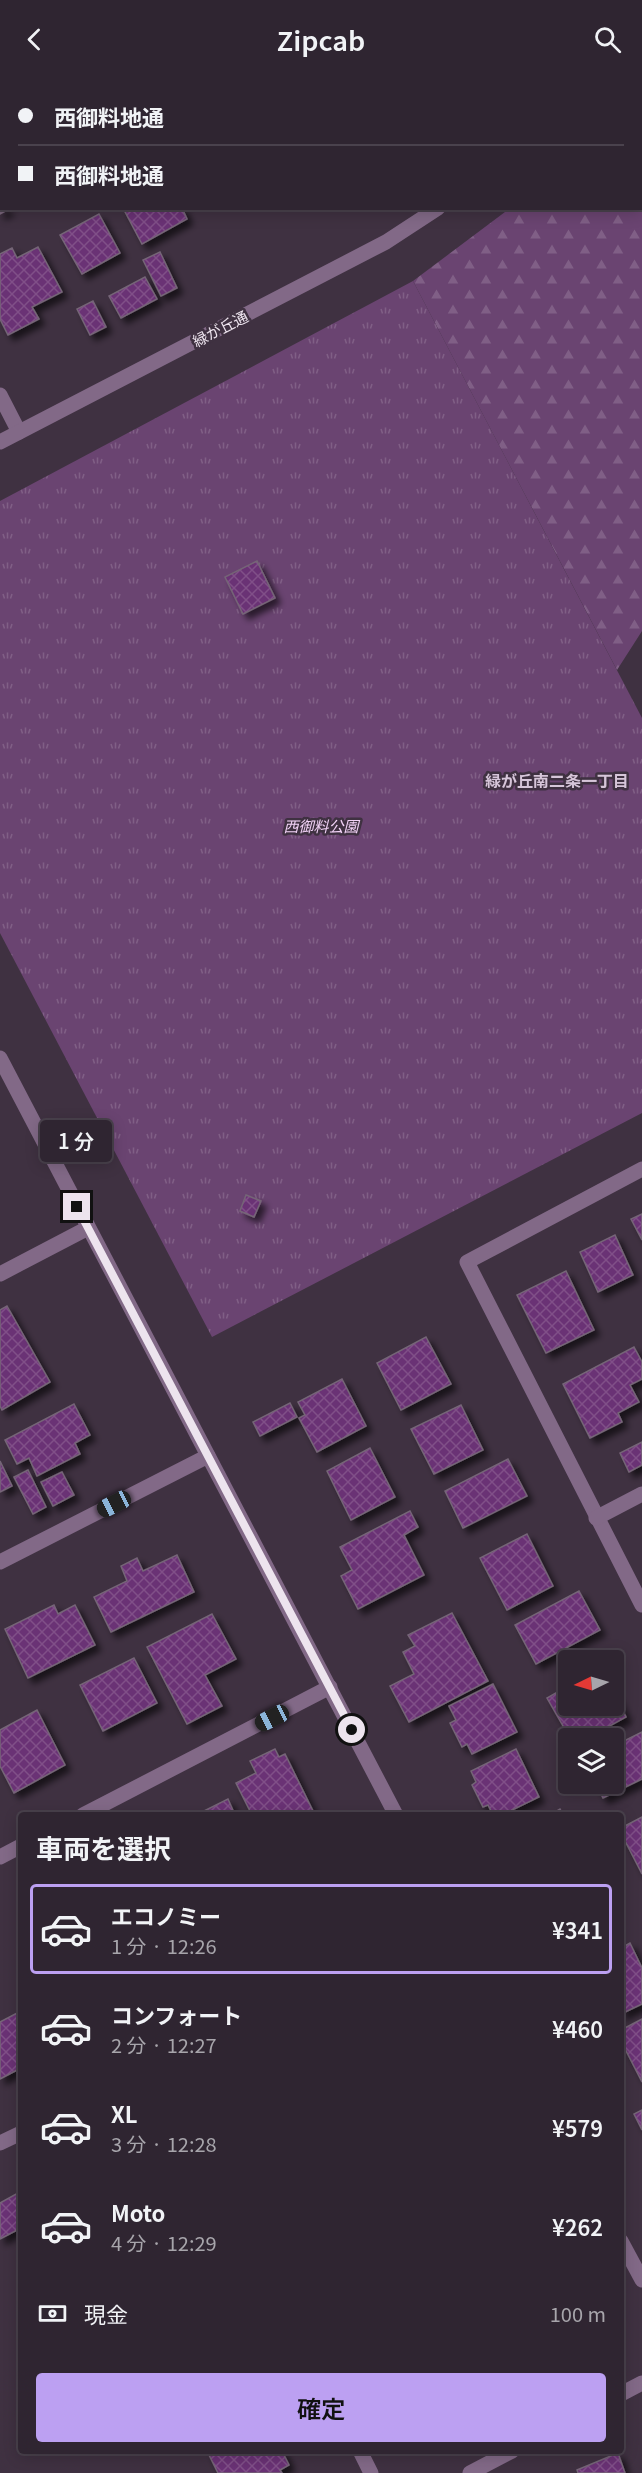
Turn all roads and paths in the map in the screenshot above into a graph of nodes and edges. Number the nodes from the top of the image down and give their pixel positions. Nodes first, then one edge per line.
1 (435, 210) edge
2 (0, 395) edge
3 (19, 432) junction
4 (0, 442) edge
5 (0, 1058) edge
6 (642, 1169) edge
7 (88, 1228) junction
8 (0, 1274) edge
9 (208, 1456) junction
10 (642, 1494) edge
11 (596, 1518) junction
12 (0, 1562) edge
13 (642, 1605) edge
14 (330, 1687) junction
15 (88, 1812) edge
16 (394, 1812) edge
17 (18, 1848) edge
18 (0, 1857) edge
19 (18, 2135) edge
20 (0, 2144) edge
21 (624, 2247) edge
22 (642, 2280) edge
23 (642, 2383) edge
24 (624, 2392) edge
25 (362, 2454) edge
26 (506, 2454) edge
27 (371, 2473) edge
28 (470, 2473) edge

1 - 3 street, 緑が丘通
2 - 3 street
3 - 4 street, 緑が丘通
5 - 7 street
6 - 11 street
7 - 8 street
7 - 9 street
9 - 12 street
9 - 14 street
10 - 11 street
11 - 13 street
14 - 15 street
14 - 16 street
17 - 18 street
19 - 20 street
21 - 22 street
23 - 24 street
25 - 27 street
26 - 28 street

